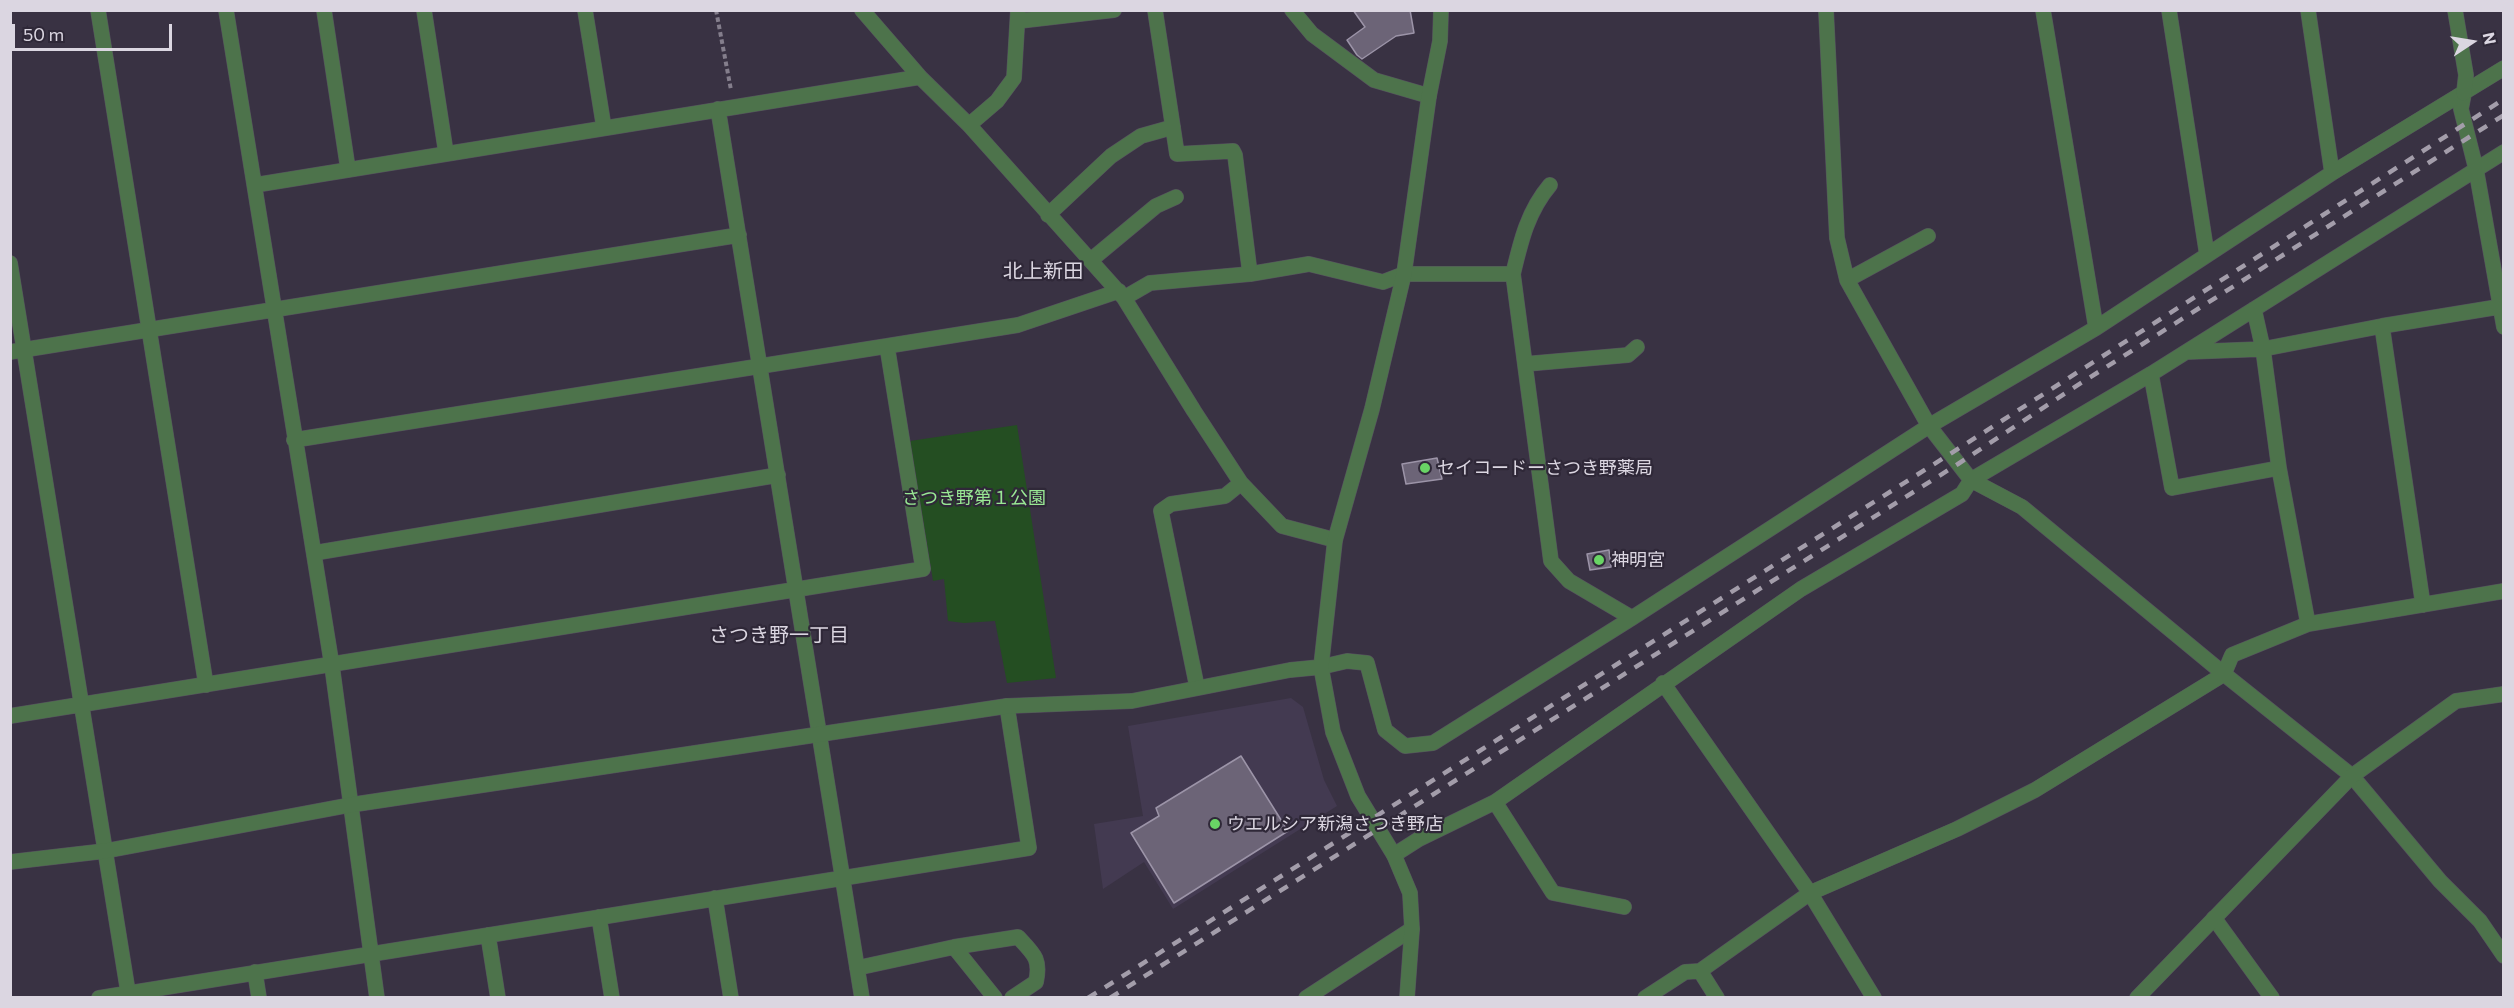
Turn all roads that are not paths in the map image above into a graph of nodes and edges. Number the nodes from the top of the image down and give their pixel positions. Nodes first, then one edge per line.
1 (98, 10) edge
2 (226, 10) edge
3 (324, 10) edge
4 (424, 10) edge
5 (585, 10) edge
6 (862, 10) edge
7 (1114, 10) edge
8 (1155, 10) edge
9 (1292, 10) edge
10 (1442, 10) edge
11 (1826, 10) edge
12 (2043, 10) edge
13 (2169, 10) edge
14 (2308, 10) edge
15 (2455, 10) edge
16 (1018, 16) edge
17 (2504, 68) edge
18 (920, 77) junction
19 (2464, 93) junction
20 (1429, 96) junction
21 (718, 109) junction
22 (969, 125) junction
23 (1173, 127) junction
24 (604, 128) junction
25 (2504, 152) edge
26 (446, 153) junction
27 (348, 169) junction
28 (2475, 169) junction
29 (2332, 173) junction
30 (255, 185) junction
31 (1550, 185) dead end
32 (1176, 197) dead end
33 (1048, 215) junction
34 (739, 235) junction
35 (1928, 236) dead end
36 (2207, 255) junction
37 (1091, 260) junction
38 (10, 263) edge
39 (1513, 273) junction
40 (1250, 274) junction
41 (1404, 274) junction
42 (1847, 280) junction
43 (1121, 294) junction
44 (2502, 306) edge
45 (274, 309) junction
46 (2254, 309) junction
47 (2382, 326) junction
48 (2504, 327) edge
49 (2096, 328) junction
50 (149, 330) junction
51 (887, 346) junction
52 (1637, 347) dead end
53 (2263, 349) junction
54 (17, 351) edge
55 (2185, 352) junction
56 (1525, 364) junction
57 (760, 367) junction
58 (2151, 374) junction
59 (1929, 426) junction
60 (294, 440) junction
61 (2279, 468) junction
62 (778, 475) junction
63 (1971, 480) junction
64 (1241, 483) junction
65 (1335, 540) junction
66 (314, 553) junction
67 (796, 590) junction
68 (2504, 591) edge
69 (2422, 605) junction
70 (1632, 618) junction
71 (2307, 624) junction
72 (332, 666) junction
73 (1322, 667) junction
74 (2224, 674) junction
75 (1663, 683) junction
76 (206, 685) junction
77 (1197, 687) junction
78 (2504, 694) edge
79 (82, 704) junction
80 (1006, 706) junction
81 (10, 716) edge
82 (819, 734) junction
83 (2352, 776) junction
84 (1495, 802) junction
85 (350, 805) junction
86 (105, 851) junction
87 (1394, 855) junction
88 (10, 862) edge
89 (843, 878) junction
90 (1810, 893) junction
91 (715, 898) junction
92 (1624, 907) dead end
93 (599, 917) junction
94 (2214, 918) junction
95 (1412, 929) junction
96 (488, 935) junction
97 (954, 947) junction
98 (370, 954) junction
99 (2504, 956) edge
100 (857, 968) junction
101 (1700, 971) junction
102 (255, 972) junction
103 (128, 995) edge
104 (1307, 997) edge
105 (99, 998) edge
106 (259, 998) edge
107 (377, 998) edge
108 (498, 998) edge
109 (612, 998) edge
110 (731, 998) edge
111 (862, 998) edge
112 (995, 998) edge
113 (1012, 998) edge
114 (1407, 998) edge
115 (1645, 998) edge
116 (1717, 998) edge
117 (1874, 998) edge
118 (2137, 998) edge
119 (2272, 998) edge

1 - 50 street
2 - 30 street
3 - 27 street
4 - 26 street
5 - 24 street
6 - 18 street
7 - 16 street
8 - 23 street
9 - 20 street
10 - 20 street
11 - 42 street
12 - 49 street
13 - 36 street
14 - 29 street
15 - 19 street
16 - 22 street
17 - 19 street
18 - 21 street
18 - 22 street
19 - 28 street
19 - 29 street
20 - 41 street
21 - 24 street
21 - 34 street
22 - 33 street
23 - 33 street
23 - 40 street
24 - 26 street
25 - 28 street
26 - 27 street
27 - 30 street
28 - 44 street
28 - 46 street
29 - 36 street
30 - 45 street
31 - 39 street
32 - 37 street
33 - 37 street
34 - 45 street
34 - 57 street
35 - 42 street
36 - 49 street
37 - 43 street
38 - 54 street
39 - 41 street
39 - 56 street
40 - 41 street
40 - 43 street
41 - 65 street
42 - 59 street
43 - 51 street
43 - 64 street
44 - 47 street
44 - 48 street
45 - 50 street
45 - 60 street
46 - 53 street
46 - 55 street
47 - 53 street
47 - 69 street
49 - 59 street
50 - 54 street
50 - 76 street
51 - 57 street
51 - 67 street
52 - 56 street
53 - 55 street
53 - 61 street
54 - 79 street
55 - 58 street
56 - 70 street
57 - 60 street
57 - 62 street
58 - 61 street
58 - 63 street
59 - 63 street
59 - 70 street
60 - 66 street
61 - 71 street
62 - 66 street
62 - 67 street
63 - 74 street
63 - 75 street
64 - 65 street
64 - 77 street
65 - 73 street
66 - 72 street
67 - 72 street
67 - 82 street
68 - 69 street
69 - 71 street
70 - 73 street
71 - 74 street
72 - 76 street
72 - 85 street
73 - 77 street
73 - 87 street
74 - 83 street
74 - 90 street
75 - 84 street
75 - 90 street
76 - 79 street
77 - 80 street
78 - 83 street
79 - 81 street
79 - 86 street
80 - 82 street
80 - 89 street
82 - 85 street
82 - 89 street
83 - 94 street
83 - 99 street
84 - 87 street
84 - 92 street
85 - 86 street
85 - 98 street
86 - 88 street
86 - 103 street
87 - 95 street
89 - 91 street
89 - 100 street
90 - 101 street
90 - 117 street
91 - 93 street
91 - 110 street
93 - 96 street
93 - 109 street
94 - 118 street
94 - 119 street
95 - 104 street
95 - 114 street
96 - 98 street
96 - 108 street
97 - 100 street
97 - 112 street
97 - 113 street
98 - 102 street
98 - 107 street
100 - 111 street
101 - 115 street
101 - 116 street
102 - 103 street
102 - 106 street
103 - 105 street

